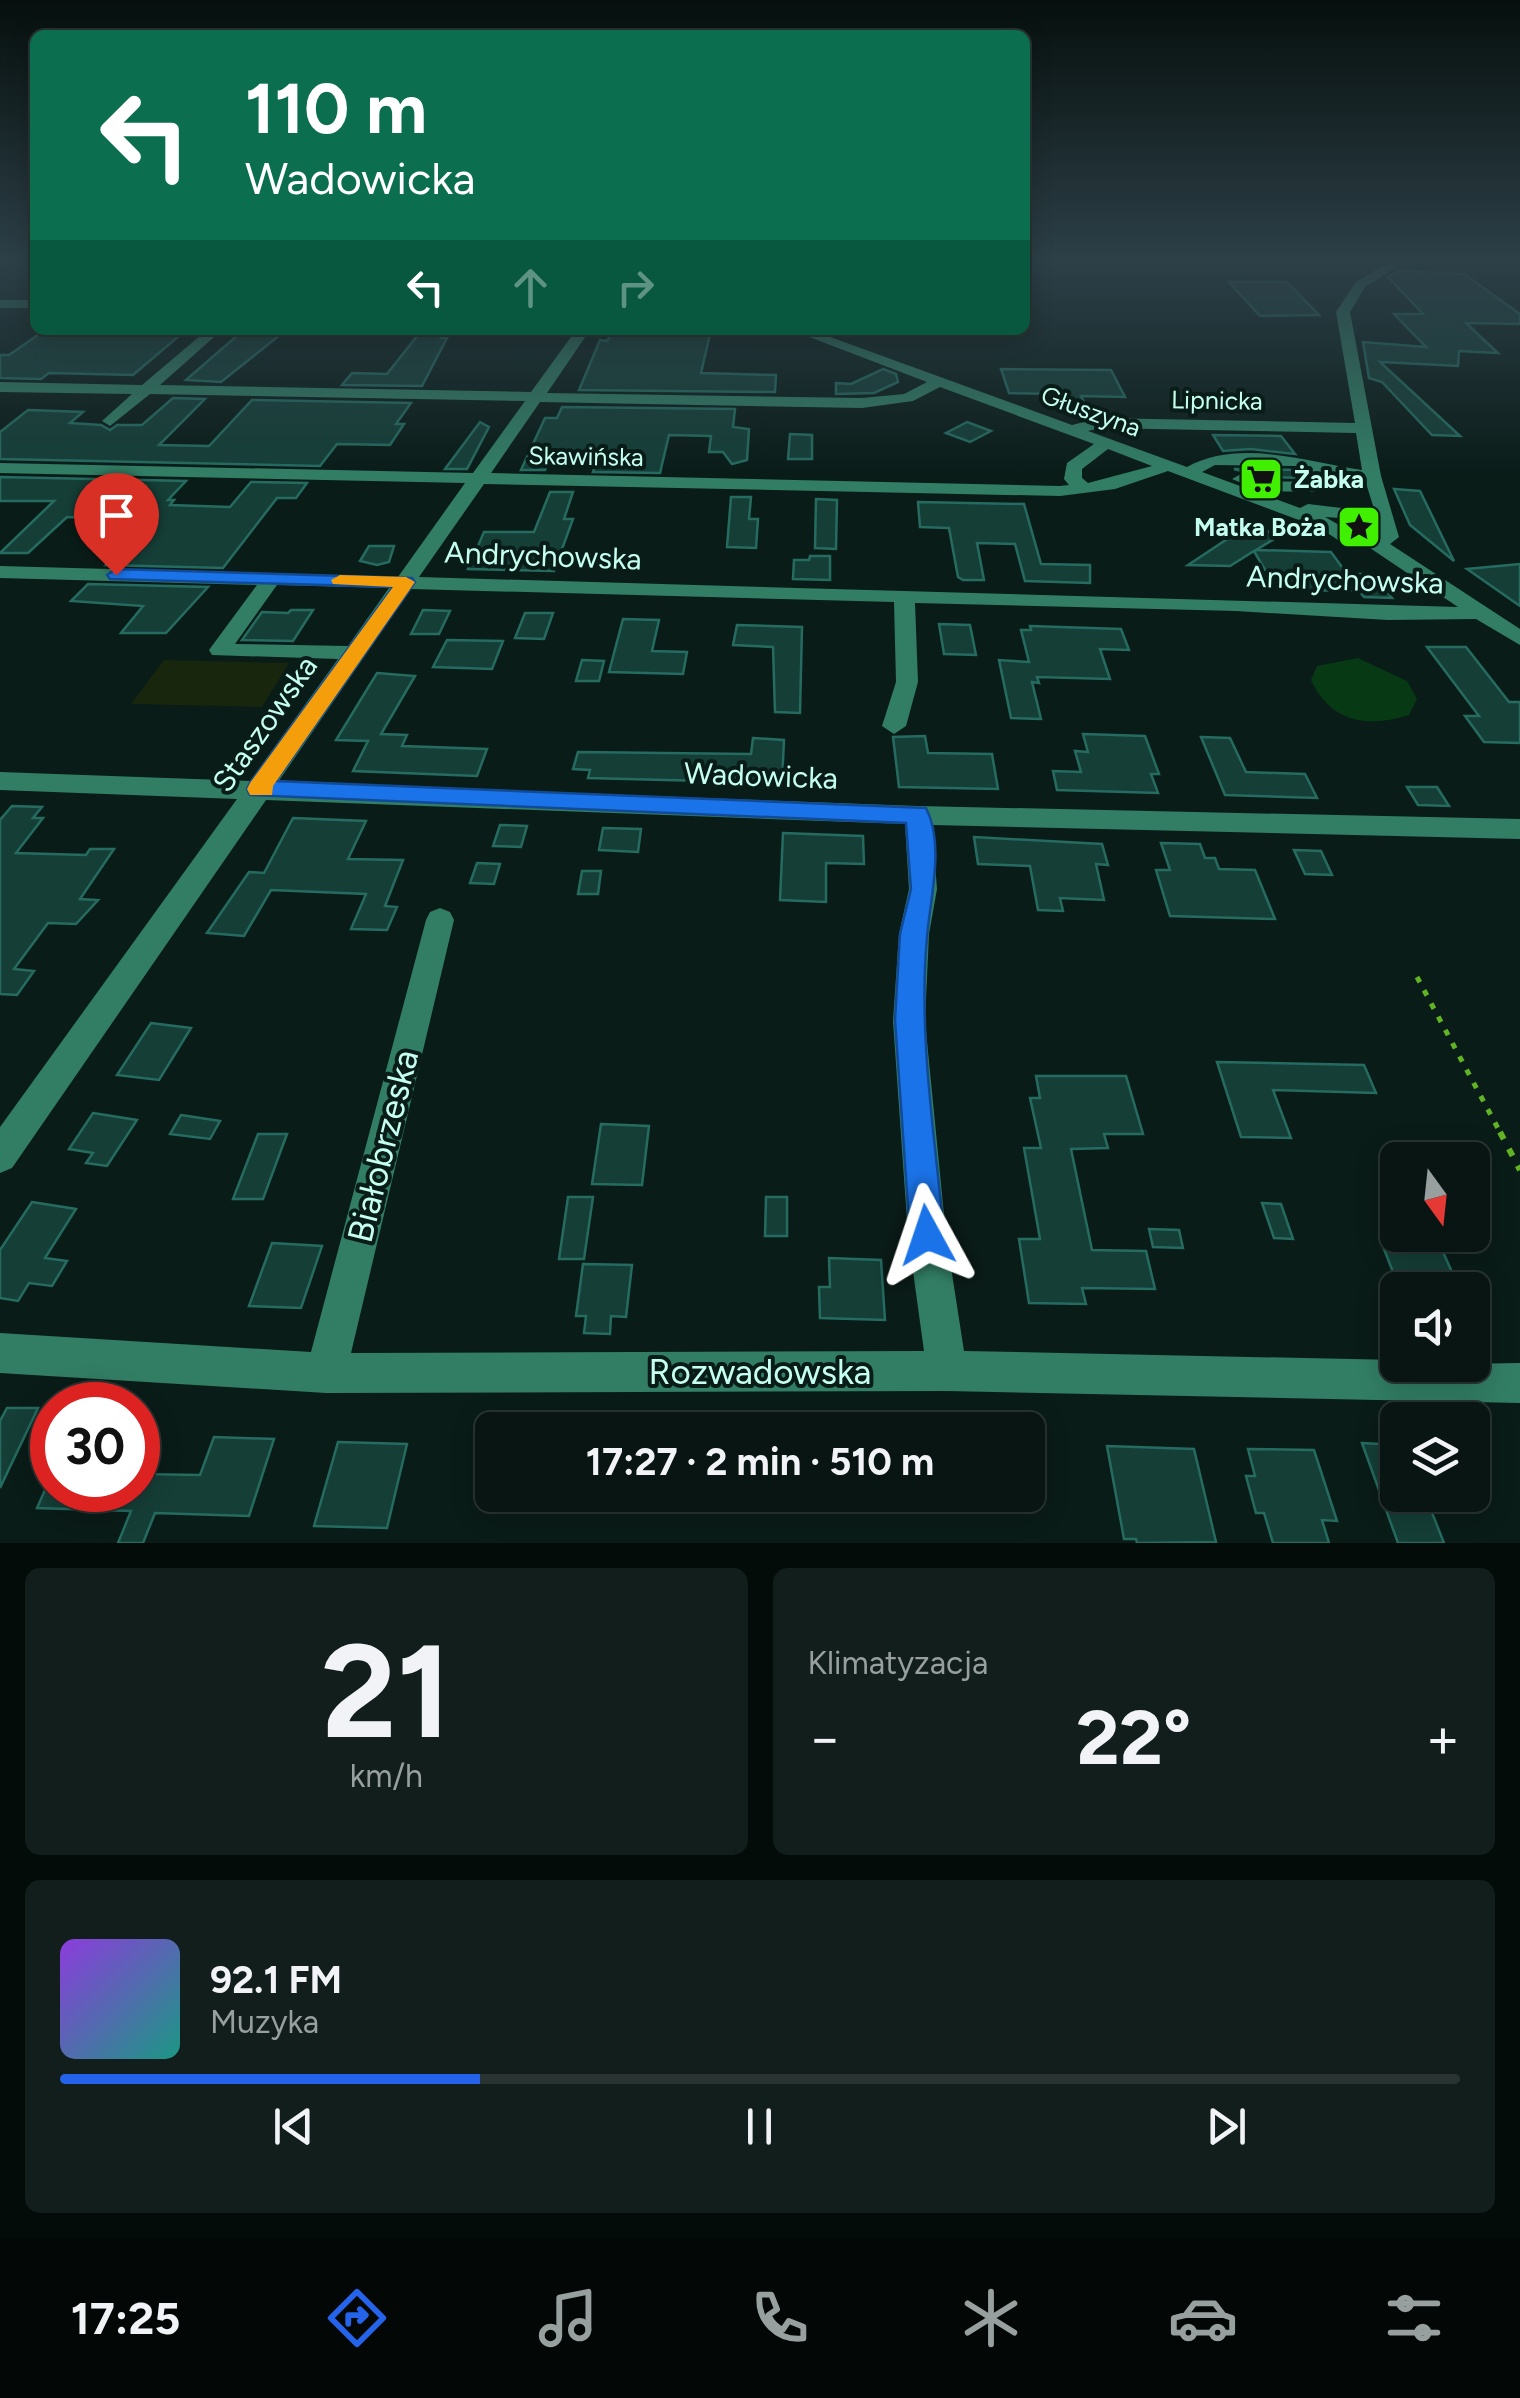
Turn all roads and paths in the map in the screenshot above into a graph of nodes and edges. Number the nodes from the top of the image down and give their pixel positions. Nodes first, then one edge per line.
1 (1347, 331) edge
2 (209, 335) edge
3 (580, 335) edge
4 (812, 335) edge
5 (939, 382) junction
6 (0, 386) edge
7 (146, 390) junction
8 (536, 397) junction
9 (110, 421) dead end
10 (1364, 428) junction
11 (1070, 430) junction
12 (1106, 443) junction
13 (1166, 465) junction
14 (0, 468) edge
15 (1195, 469) junction
16 (1320, 469) junction
17 (1372, 476) junction
18 (478, 479) junction
19 (1085, 490) junction
20 (1360, 513) junction
21 (1329, 519) junction
22 (1383, 534) junction
23 (0, 572) edge
24 (271, 578) junction
25 (406, 582) junction
26 (904, 596) junction
27 (1482, 612) junction
28 (1520, 639) edge
29 (355, 653) junction
30 (894, 726) dead end
31 (0, 781) edge
32 (258, 789) junction
33 (918, 814) junction
34 (1520, 829) edge
35 (440, 920) dead end
36 (1417, 977) dead end
37 (0, 1156) edge
38 (1520, 1170) edge
39 (0, 1352) edge
40 (947, 1371) junction
41 (326, 1373) junction
42 (1520, 1383) edge

1 - 10 street
2 - 7 street
3 - 8 street, Staszowska
4 - 5 street, Głuszyna
5 - 8 street
5 - 11 street, Głuszyna
6 - 7 street
7 - 8 street
7 - 9 street
8 - 18 street, Staszowska
10 - 11 street, Lipnicka
10 - 17 street
11 - 12 street, Głuszyna
12 - 13 street, Głuszyna
12 - 19 street
13 - 15 street, Głuszyna
13 - 19 street, Skawińska
14 - 18 street, Skawińska
15 - 16 street
15 - 16 street
15 - 21 street, Głuszyna
16 - 17 street
17 - 20 street
17 - 22 street
18 - 19 street, Skawińska
18 - 25 street, Staszowska
20 - 21 street
20 - 22 street
21 - 22 street, Głuszyna
22 - 27 street
23 - 24 street, Andrychowska
24 - 25 street, Andrychowska
24 - 29 street
25 - 26 street, Andrychowska
25 - 29 street, Staszowska
26 - 27 street, Andrychowska
26 - 30 street
27 - 28 street
29 - 32 street, Staszowska
31 - 32 street, Wadowicka
32 - 33 street, Wadowicka
32 - 37 street, Staszowska
33 - 34 street, Wadowicka
33 - 40 street
35 - 41 street, Białobrzeska
36 - 38 path
39 - 41 street, Rozwadowska
40 - 41 street, Rozwadowska
40 - 42 street, Rozwadowska

